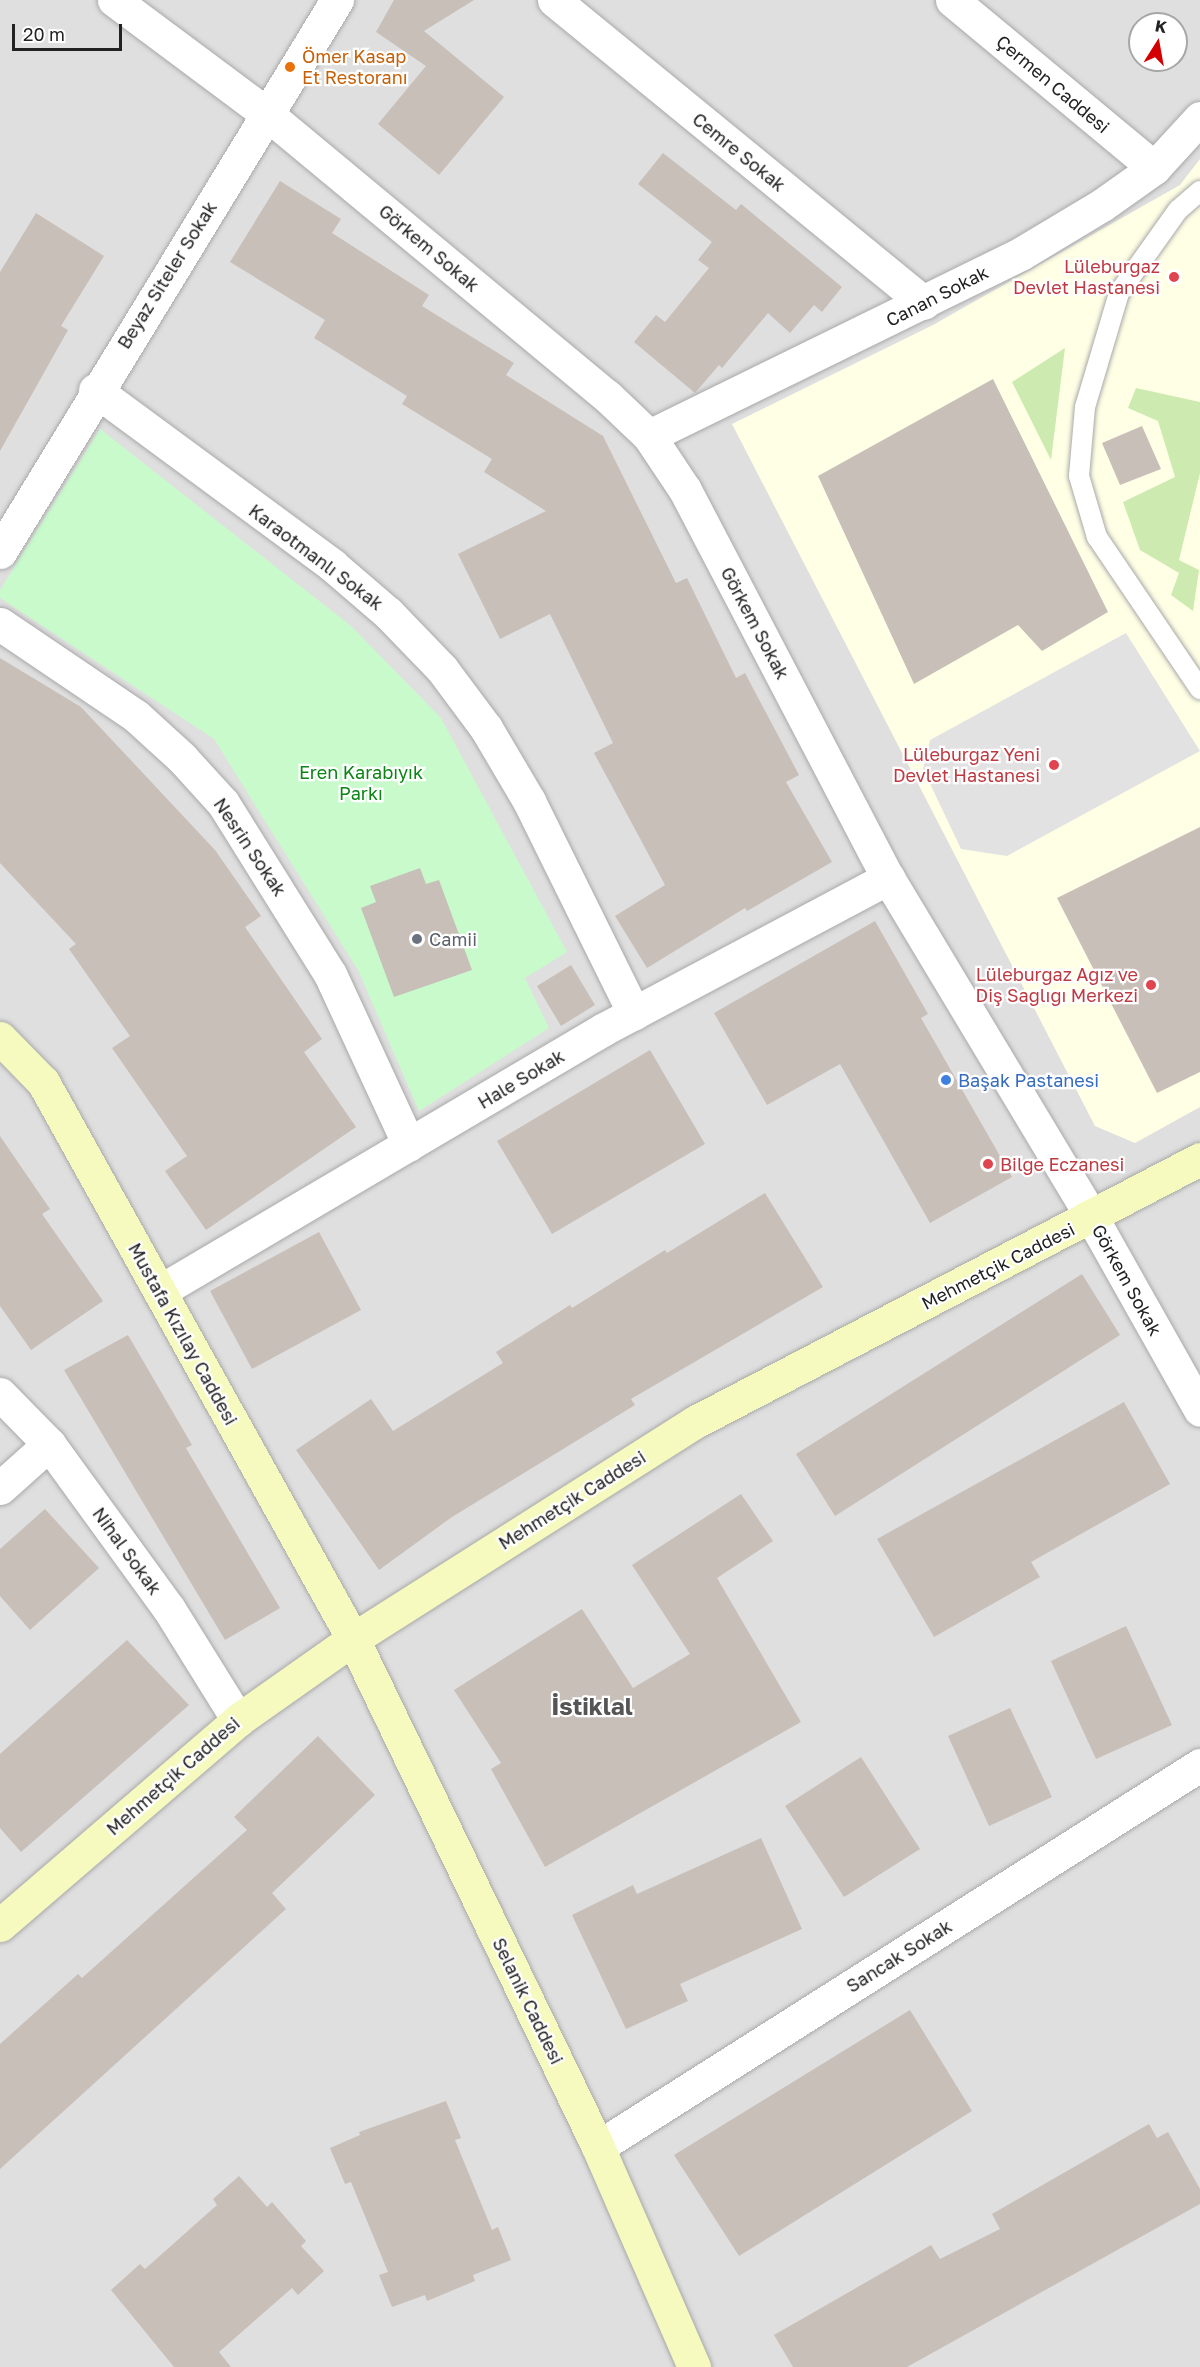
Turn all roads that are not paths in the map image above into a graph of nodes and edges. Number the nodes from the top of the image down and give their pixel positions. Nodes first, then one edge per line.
1 (114, 0) edge
2 (337, 0) edge
3 (554, 0) edge
4 (952, 0) edge
5 (267, 114) junction
6 (1200, 118) edge
7 (1154, 168) junction
8 (1200, 191) edge
9 (924, 303) junction
10 (95, 390) junction
11 (650, 436) junction
12 (0, 552) edge
13 (0, 624) edge
14 (1200, 689) edge
15 (888, 878) junction
16 (634, 1013) junction
17 (0, 1038) edge
18 (409, 1145) junction
19 (1200, 1159) edge
20 (1092, 1218) junction
21 (160, 1291) junction
22 (0, 1394) edge
23 (1200, 1410) edge
24 (49, 1444) junction
25 (0, 1488) edge
26 (353, 1639) junction
27 (238, 1720) junction
28 (1200, 1765) edge
29 (0, 1926) edge
30 (598, 2147) junction
31 (694, 2367) edge

1 - 5 street, Görkem Sokak
2 - 5 street, Beyaz Siteler Sokak
3 - 9 street, Cemre Sokak
4 - 7 street, Çermen Caddesi
5 - 10 street, Beyaz Siteler Sokak
5 - 11 street, Görkem Sokak
6 - 7 street, Canan Sokak
7 - 9 street, Canan Sokak
8 - 14 lane
9 - 11 street, Canan Sokak
10 - 12 street, Beyaz Siteler Sokak
10 - 16 street, Karaotmanlı Sokak
11 - 15 street, Görkem Sokak
13 - 18 street, Nesrin Sokak
15 - 16 street, Hale Sokak
15 - 20 street, Görkem Sokak
16 - 18 street, Hale Sokak
17 - 21 street, Mustafa Kızılay Caddesi
18 - 21 street, Hale Sokak
19 - 20 street, Mehmetçik Caddesi
20 - 23 street, Görkem Sokak
20 - 26 street, Mehmetçik Caddesi
21 - 26 street, Mustafa Kızılay Caddesi
22 - 24 street, Nihal Sokak
24 - 25 street
24 - 27 street, Nihal Sokak
26 - 27 street, Mehmetçik Caddesi
26 - 30 street, Selanik Caddesi
27 - 29 street, Mehmetçik Caddesi
28 - 30 street, Sancak Sokak
30 - 31 street, Selanik Caddesi

